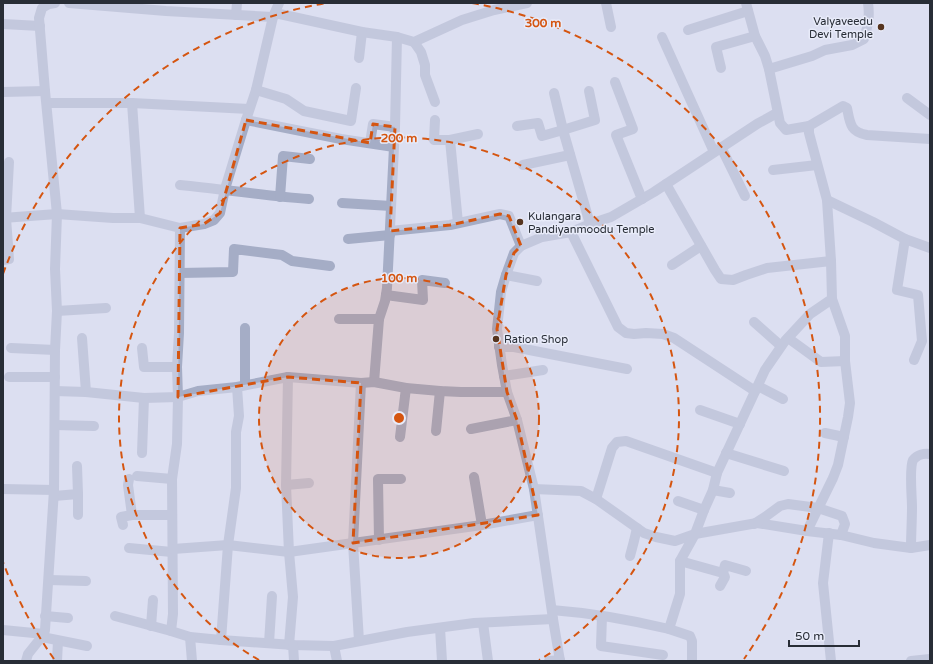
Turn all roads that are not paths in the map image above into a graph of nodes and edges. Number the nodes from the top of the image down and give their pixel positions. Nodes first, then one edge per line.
1 (55, 3) edge
2 (69, 3) edge
3 (237, 3) edge
4 (606, 3) edge
5 (868, 3) edge
6 (521, 4) edge
7 (40, 5) edge
8 (167, 7) edge
9 (747, 7) edge
10 (276, 11) edge
11 (236, 15) junction
12 (3, 24) edge
13 (40, 26) junction
14 (611, 27) dead end
15 (688, 30) dead end
16 (362, 32) junction
17 (755, 36) junction
18 (397, 37) junction
19 (662, 37) dead end
20 (414, 42) junction
21 (359, 58) dead end
22 (721, 68) dead end
23 (769, 69) junction
24 (615, 82) dead end
25 (356, 88) dead end
26 (256, 90) junction
27 (45, 91) junction
28 (589, 91) dead end
29 (3, 92) edge
30 (554, 93) dead end
31 (907, 98) dead end
32 (435, 102) dead end
33 (46, 103) junction
34 (132, 103) junction
35 (250, 109) junction
36 (777, 113) junction
37 (930, 115) edge
38 (246, 120) junction
39 (435, 120) dead end
40 (517, 126) dead end
41 (810, 126) junction
42 (395, 127) junction
43 (563, 130) junction
44 (478, 134) dead end
45 (930, 139) edge
46 (450, 140) junction
47 (370, 143) junction
48 (394, 147) junction
49 (717, 149) junction
50 (570, 155) junction
51 (310, 159) dead end
52 (9, 162) dead end
53 (523, 165) dead end
54 (817, 165) junction
55 (773, 170) dead end
56 (666, 184) junction
57 (180, 185) dead end
58 (225, 190) junction
59 (744, 196) dead end
60 (280, 197) junction
61 (309, 199) dead end
62 (642, 199) junction
63 (827, 200) junction
64 (342, 203) dead end
65 (391, 206) junction
66 (57, 214) junction
67 (5, 218) edge
68 (140, 218) junction
69 (458, 223) junction
70 (590, 224) junction
71 (180, 228) junction
72 (571, 232) junction
73 (390, 233) junction
74 (348, 239) dead end
75 (906, 239) junction
76 (521, 246) junction
77 (701, 246) junction
78 (930, 248) edge
79 (3, 260) edge
80 (831, 260) junction
81 (672, 265) dead end
82 (330, 266) dead end
83 (180, 273) junction
84 (506, 275) junction
85 (537, 281) dead end
86 (445, 283) dead end
87 (386, 295) junction
88 (832, 299) junction
89 (106, 308) dead end
90 (57, 311) junction
91 (339, 319) dead end
92 (379, 319) junction
93 (754, 322) dead end
94 (245, 328) dead end
95 (82, 338) dead end
96 (788, 338) junction
97 (781, 346) junction
98 (499, 347) junction
99 (11, 348) dead end
100 (142, 348) dead end
101 (55, 350) junction
102 (914, 360) dead end
103 (845, 361) junction
104 (177, 367) junction
105 (627, 369) dead end
106 (543, 370) dead end
107 (504, 376) junction
108 (8, 377) dead end
109 (55, 377) junction
110 (288, 377) junction
111 (374, 382) junction
112 (361, 383) junction
113 (241, 386) junction
114 (406, 388) junction
115 (756, 388) junction
116 (440, 391) junction
117 (55, 392) junction
118 (86, 392) junction
119 (506, 392) junction
120 (178, 396) junction
121 (144, 398) junction
122 (783, 399) dead end
123 (700, 410) dead end
124 (517, 420) junction
125 (740, 424) junction
126 (55, 425) junction
127 (94, 426) dead end
128 (471, 429) dead end
129 (436, 431) dead end
130 (825, 433) dead end
131 (400, 437) dead end
132 (844, 437) junction
133 (142, 452) dead end
134 (726, 453) junction
135 (930, 454) edge
136 (77, 466) dead end
137 (784, 471) dead end
138 (717, 473) junction
139 (474, 477) dead end
140 (172, 479) junction
141 (401, 479) dead end
142 (309, 483) dead end
143 (286, 485) junction
144 (3, 489) edge
145 (534, 489) junction
146 (713, 490) junction
147 (54, 493) junction
148 (730, 493) dead end
149 (78, 494) junction
150 (596, 499) junction
151 (678, 501) dead end
152 (818, 508) junction
153 (704, 510) junction
154 (78, 514) dead end
155 (538, 514) junction
156 (132, 515) junction
157 (172, 515) junction
158 (482, 524) junction
159 (754, 524) junction
160 (123, 525) dead end
161 (637, 528) junction
162 (807, 531) junction
163 (829, 533) junction
164 (695, 534) junction
165 (841, 535) junction
166 (379, 540) junction
167 (353, 543) junction
168 (228, 545) junction
169 (930, 545) edge
170 (129, 548) dead end
171 (911, 548) junction
172 (172, 550) junction
173 (289, 552) junction
174 (630, 556) dead end
175 (680, 561) junction
176 (746, 571) dead end
177 (723, 573) junction
178 (49, 580) junction
179 (86, 581) dead end
180 (720, 586) dead end
181 (272, 596) dead end
182 (153, 600) dead end
183 (553, 614) junction
184 (45, 616) junction
185 (115, 616) dead end
186 (602, 616) junction
187 (68, 618) dead end
188 (483, 623) junction
189 (151, 626) junction
190 (440, 628) junction
191 (669, 629) junction
192 (3, 630) edge
193 (171, 631) junction
194 (43, 636) junction
195 (190, 637) junction
196 (221, 640) junction
197 (58, 641) junction
198 (359, 641) junction
199 (269, 643) junction
200 (291, 645) junction
201 (87, 646) dead end
202 (334, 646) junction
203 (663, 655) dead end
204 (930, 659) edge
205 (26, 661) edge
206 (57, 661) edge
207 (192, 661) edge
208 (294, 661) edge
209 (336, 661) edge
210 (442, 661) edge
211 (488, 661) edge
212 (549, 661) edge
213 (560, 661) edge
214 (692, 661) edge
215 (831, 661) edge
216 (911, 661) edge

1 - 7 street
2 - 8 street
3 - 11 street
4 - 14 street
5 - 23 street
6 - 20 street
7 - 13 street
8 - 11 street
9 - 15 street
9 - 17 street
10 - 11 street
10 - 16 street
10 - 26 street
12 - 13 street
13 - 27 street
16 - 18 street
16 - 21 street
17 - 22 street
17 - 23 street
18 - 20 street
18 - 42 street
19 - 49 street
20 - 32 street
23 - 36 street
24 - 62 street
25 - 26 street
26 - 35 street
27 - 29 street
27 - 33 street
28 - 43 street
30 - 43 street
31 - 37 street
33 - 34 street
33 - 66 street
34 - 35 street
34 - 68 street
35 - 38 street
36 - 41 street
36 - 49 street
38 - 47 street
38 - 58 street
39 - 46 street
40 - 43 street
41 - 45 street
41 - 54 street
42 - 47 street
42 - 48 street
43 - 50 street
44 - 46 street
46 - 69 street
47 - 48 street
48 - 65 street
49 - 56 street
49 - 59 street
50 - 53 street
50 - 70 street
51 - 60 street
52 - 67 street
54 - 55 street
54 - 63 street
56 - 62 street
56 - 77 street
57 - 58 street
58 - 60 street
58 - 71 street
60 - 61 street
62 - 70 street
63 - 75 street
63 - 80 street
64 - 65 street
65 - 73 street
66 - 67 street
66 - 68 street
66 - 90 street
67 - 79 street
68 - 71 street
69 - 73 street
69 - 76 street
70 - 72 street
71 - 83 street
72 - 76 street
72 - 115 street
73 - 74 street
73 - 87 street
75 - 78 street
75 - 102 street
76 - 84 street
77 - 80 street
77 - 81 street
80 - 88 street
82 - 83 street
83 - 104 street
84 - 85 street
84 - 98 street
86 - 87 street
87 - 92 street
88 - 96 street
88 - 103 street
89 - 90 street
90 - 101 street
91 - 92 street
92 - 111 street
93 - 97 street
94 - 113 street
95 - 118 street
96 - 97 street
96 - 103 street
97 - 115 street
98 - 105 street
98 - 107 street
99 - 101 street
100 - 104 street
101 - 109 street
103 - 132 street
104 - 120 street
106 - 107 street
107 - 119 street
108 - 109 street
109 - 117 street
110 - 112 street
110 - 113 street
110 - 143 street
111 - 112 street
111 - 114 street
112 - 167 street
113 - 120 street
113 - 168 street
114 - 116 street
114 - 131 street
115 - 122 street
115 - 125 street
116 - 119 street
116 - 129 street
117 - 118 street
117 - 126 street
118 - 121 street
119 - 124 street
120 - 121 street
120 - 140 street
121 - 133 street
123 - 125 street
124 - 128 street
124 - 145 street
125 - 134 street
126 - 127 street
126 - 147 street
130 - 132 street
132 - 152 street
134 - 137 street
134 - 138 street
135 - 171 street
136 - 149 street
138 - 146 street
138 - 150 street
139 - 158 street
140 - 156 street
140 - 157 street
141 - 166 street
142 - 143 street
143 - 173 street
144 - 147 street
145 - 150 street
145 - 155 street
146 - 148 street
146 - 153 street
147 - 149 street
147 - 178 street
149 - 154 street
150 - 161 street
151 - 153 street
152 - 159 street
152 - 162 street
152 - 165 street
153 - 164 street
155 - 158 street
155 - 183 street
156 - 157 street
156 - 160 street
157 - 172 street
158 - 166 street
159 - 162 street
159 - 164 street
161 - 164 street
161 - 174 street
162 - 163 street
163 - 165 street
163 - 215 street
164 - 175 street
165 - 171 street
166 - 167 street
167 - 173 street
167 - 198 street
168 - 172 street
168 - 173 street
168 - 196 street
169 - 171 street
170 - 172 street
172 - 193 street
173 - 200 street
175 - 177 street
175 - 191 street
176 - 177 street
177 - 180 street
178 - 179 street
178 - 184 street
181 - 199 street
182 - 189 street
183 - 186 street
183 - 188 street
183 - 213 street
184 - 187 street
184 - 194 street
185 - 189 street
186 - 191 street
186 - 203 street
188 - 190 street
188 - 211 street
189 - 193 street
190 - 198 street
190 - 210 street
191 - 214 street
192 - 194 street
193 - 195 street
194 - 197 street
194 - 205 street
195 - 196 street
195 - 207 street
196 - 199 street
197 - 201 street
197 - 206 street
198 - 202 street
199 - 200 street
200 - 202 street
200 - 208 street
202 - 209 street
204 - 216 street
212 - 213 street

